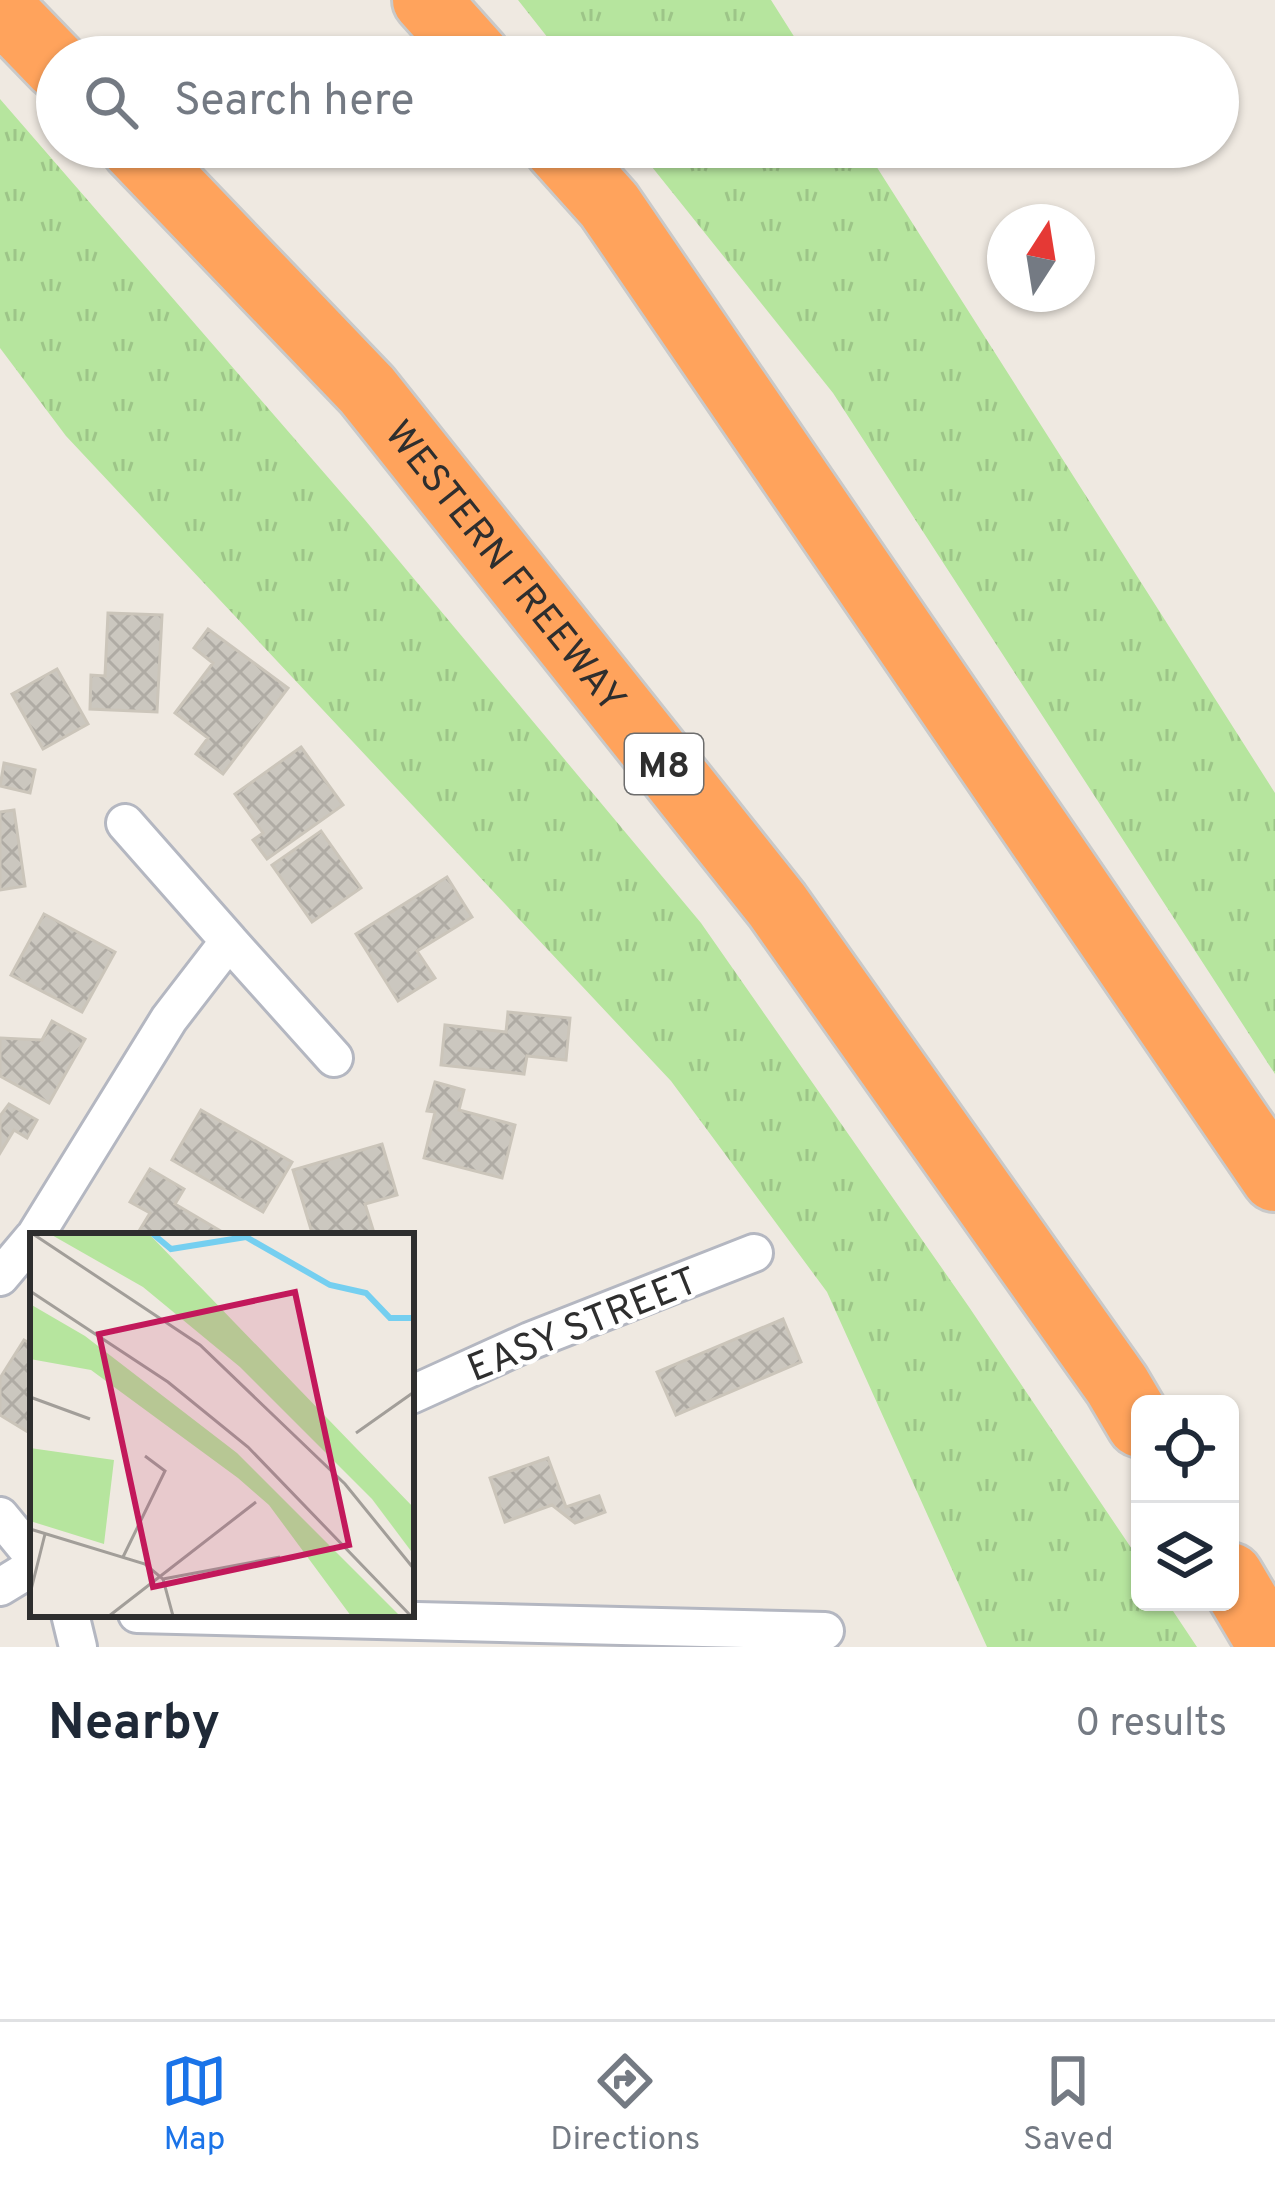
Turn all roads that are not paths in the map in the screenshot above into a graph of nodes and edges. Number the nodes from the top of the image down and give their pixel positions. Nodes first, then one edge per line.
1 (426, 0) edge
2 (0, 7) edge
3 (458, 36) edge
4 (36, 45) edge
5 (154, 168) edge
6 (576, 168) edge
7 (125, 823) dead end
8 (229, 940) junction
9 (334, 1058) dead end
10 (1275, 1178) edge
11 (36, 1233) edge
12 (30, 1242) edge
13 (754, 1253) dead end
14 (0, 1277) edge
15 (414, 1394) edge
16 (1131, 1409) edge
17 (0, 1516) edge
18 (30, 1552) edge
19 (30, 1569) edge
20 (0, 1586) edge
21 (1239, 1591) edge
22 (71, 1617) edge
23 (258, 1617) edge
24 (825, 1631) dead end
25 (78, 1647) edge
26 (1272, 1647) edge

1 - 3 highway
2 - 4 highway
5 - 16 highway, WESTERN FREEWAY / M8
6 - 10 highway
7 - 8 street
8 - 9 street
8 - 11 street
12 - 14 street
13 - 15 street, EASY STREET
17 - 18 street
19 - 20 street
21 - 26 highway
22 - 25 street
23 - 24 street

